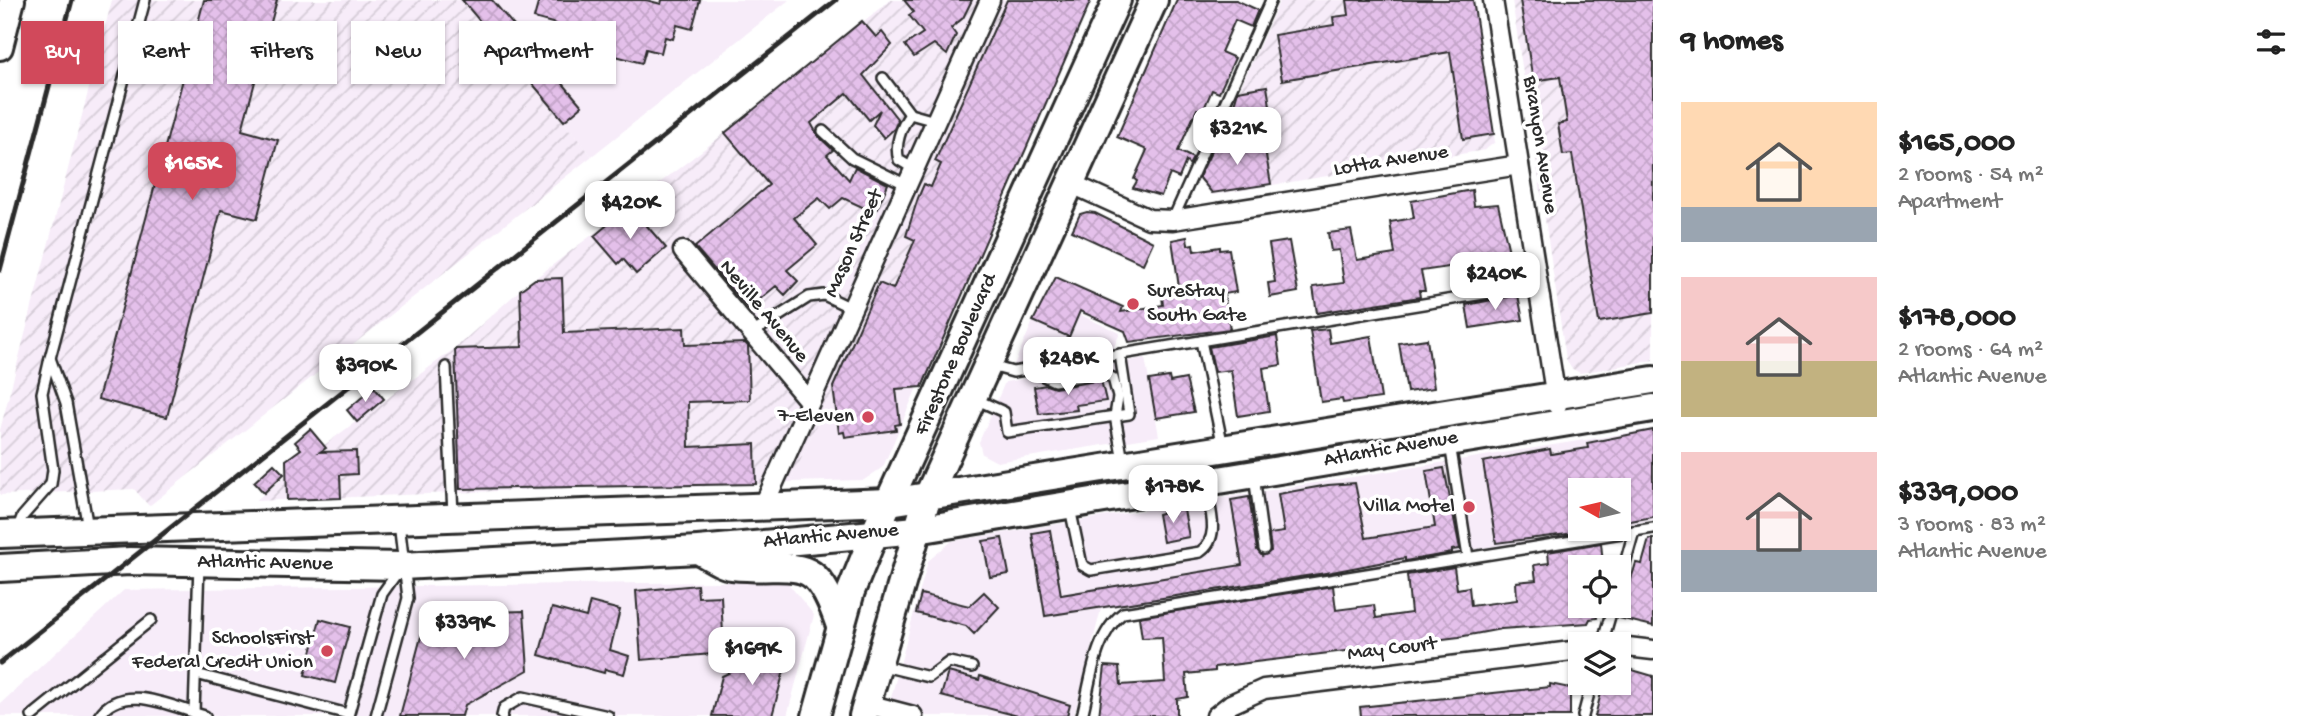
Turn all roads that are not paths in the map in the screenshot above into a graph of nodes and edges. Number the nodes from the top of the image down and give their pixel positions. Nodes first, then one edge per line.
1 (145, 0) edge
2 (990, 0) edge
3 (1116, 0) edge
4 (1154, 0) edge
5 (1271, 0) edge
6 (1493, 0) edge
7 (9, 1) edge
8 (0, 47) edge
9 (1086, 68) junction
10 (883, 78) dead end
11 (910, 114) junction
12 (935, 121) junction
13 (823, 131) dead end
14 (1519, 165) junction
15 (910, 177) junction
16 (1070, 183) junction
17 (1173, 219) junction
18 (683, 251) dead end
19 (1538, 285) junction
20 (851, 308) junction
21 (752, 333) junction
22 (1201, 341) junction
23 (1120, 354) junction
24 (50, 358) junction
25 (988, 365) junction
26 (446, 367) dead end
27 (1028, 369) junction
28 (1653, 380) edge
29 (1555, 396) junction
30 (973, 398) junction
31 (809, 401) junction
32 (1653, 408) edge
33 (1115, 416) junction
34 (1560, 422) junction
35 (1449, 440) junction
36 (1224, 449) junction
37 (1124, 466) junction
38 (1254, 474) junction
39 (1206, 484) junction
40 (927, 498) junction
41 (890, 502) junction
42 (763, 507) junction
43 (1070, 507) junction
44 (453, 519) junction
45 (399, 521) junction
46 (1653, 528) edge
47 (88, 530) junction
48 (917, 530) junction
49 (1634, 531) junction
50 (875, 532) junction
51 (8, 533) edge
52 (1264, 549) dead end
53 (698, 550) junction
54 (1627, 555) edge
55 (1468, 556) junction
56 (199, 563) junction
57 (402, 566) junction
58 (0, 568) edge
59 (151, 620) dead end
60 (840, 626) junction
61 (1631, 647) edge
62 (1653, 650) edge
63 (1568, 651) edge
64 (877, 664) junction
65 (972, 667) dead end
66 (195, 674) junction
67 (1589, 695) edge
68 (865, 710) edge
69 (194, 713) junction
70 (348, 715) edge
71 (32, 716) edge
72 (99, 716) edge
73 (205, 716) edge
74 (376, 716) edge
75 (502, 716) edge
76 (608, 716) edge
77 (816, 716) edge
78 (913, 716) edge
79 (1082, 716) edge
80 (1216, 716) edge
81 (1583, 716) edge

1 - 24 lane
2 - 12 street, Mason Street
3 - 9 main road, Firestone Boulevard
4 - 16 main road, Firestone Boulevard
5 - 17 lane
6 - 14 street, Branyon Avenue
7 - 8 street
9 - 16 main road
9 - 41 main road, Firestone Boulevard
10 - 11 lane
11 - 12 lane
11 - 15 lane
12 - 15 street, Mason Street
13 - 15 lane
14 - 17 street, Lotta Avenue
14 - 19 street, Branyon Avenue
15 - 20 street, Mason Street
16 - 17 street, Lotta Avenue
16 - 25 main road, Firestone Boulevard
18 - 21 street, Neville Avenue
19 - 22 lane
19 - 29 street, Branyon Avenue
20 - 21 lane
20 - 31 street, Mason Street
21 - 31 street, Neville Avenue
22 - 23 lane
22 - 36 lane
23 - 27 lane
23 - 33 lane
24 - 47 lane
24 - 51 lane
25 - 27 lane
25 - 30 main road, Firestone Boulevard
26 - 44 lane
27 - 33 lane
28 - 29 main road, Atlantic Avenue
29 - 34 street, Branyon Avenue
29 - 36 main road, Atlantic Avenue
30 - 33 lane
30 - 40 main road, Firestone Boulevard
31 - 42 street, Mason Street
32 - 34 main road, Atlantic Avenue
33 - 37 lane
34 - 35 main road, Atlantic Avenue
35 - 38 main road, Atlantic Avenue
35 - 55 lane
36 - 37 main road, Atlantic Avenue
37 - 40 main road, Atlantic Avenue
38 - 39 main road, Atlantic Avenue
38 - 52 lane
39 - 43 main road, Atlantic Avenue
39 - 43 lane
40 - 41 main road, Atlantic Avenue
40 - 48 main road, Firestone Boulevard
41 - 42 main road, Atlantic Avenue
41 - 50 main road, Firestone Boulevard
42 - 44 main road, Atlantic Avenue
43 - 48 main road, Atlantic Avenue
44 - 45 main road, Atlantic Avenue
45 - 47 main road, Atlantic Avenue
45 - 57 lane
46 - 49 lane
47 - 51 main road, Atlantic Avenue
48 - 50 main road, Atlantic Avenue
48 - 64 main road, Firestone Boulevard
49 - 54 lane
49 - 55 lane
50 - 53 main road, Atlantic Avenue
50 - 60 main road, Firestone Boulevard
53 - 57 main road, Atlantic Avenue
53 - 60 main road
55 - 79 lane
56 - 57 main road, Atlantic Avenue
56 - 58 main road, Atlantic Avenue
56 - 66 lane
57 - 70 lane
57 - 74 lane
59 - 71 lane
60 - 77 main road, Firestone Boulevard
61 - 62 street
63 - 80 street, May Court
64 - 65 lane
64 - 68 main road, Firestone Boulevard
66 - 69 lane
66 - 70 lane
67 - 81 lane
68 - 78 street
69 - 72 lane
69 - 73 lane
75 - 76 lane

